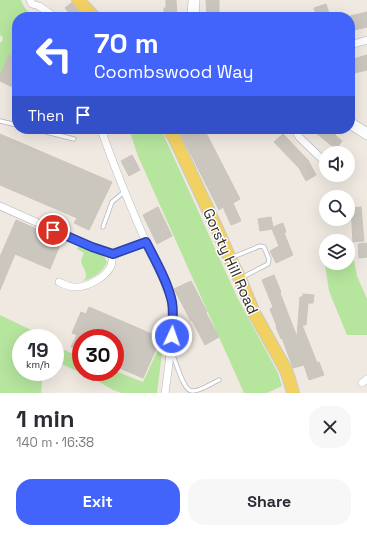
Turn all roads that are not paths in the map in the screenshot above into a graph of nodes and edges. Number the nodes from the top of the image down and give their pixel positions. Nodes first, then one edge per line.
1 (30, 0) edge
2 (78, 0) edge
3 (194, 0) edge
4 (38, 3) edge
5 (49, 12) edge
6 (89, 12) edge
7 (193, 12) edge
8 (367, 40) edge
9 (355, 44) edge
10 (0, 121) edge
11 (12, 124) edge
12 (355, 126) edge
13 (54, 134) edge
14 (103, 134) edge
15 (172, 134) edge
16 (297, 134) edge
17 (367, 134) edge
18 (74, 139) dead end
19 (319, 156) edge
20 (124, 192) junction
21 (0, 206) edge
22 (103, 227) dead end
23 (146, 242) junction
24 (113, 254) junction
25 (230, 259) junction
26 (240, 279) junction
27 (59, 282) dead end
28 (170, 351) junction
29 (218, 380) dead end
30 (165, 393) edge
31 (293, 393) edge

1 - 4 street
2 - 6 main road
3 - 7 street
4 - 5 street
8 - 9 street
10 - 11 lane
12 - 17 street
13 - 18 lane
14 - 20 street
15 - 25 main road, Gorsty Hill Road
16 - 19 street
20 - 22 lane
20 - 23 street
21 - 24 street
23 - 24 street
23 - 28 street
24 - 27 street
25 - 26 main road, Gorsty Hill Road
25 - 26 lane
26 - 31 main road, Gorsty Hill Road
28 - 29 lane
28 - 30 street

